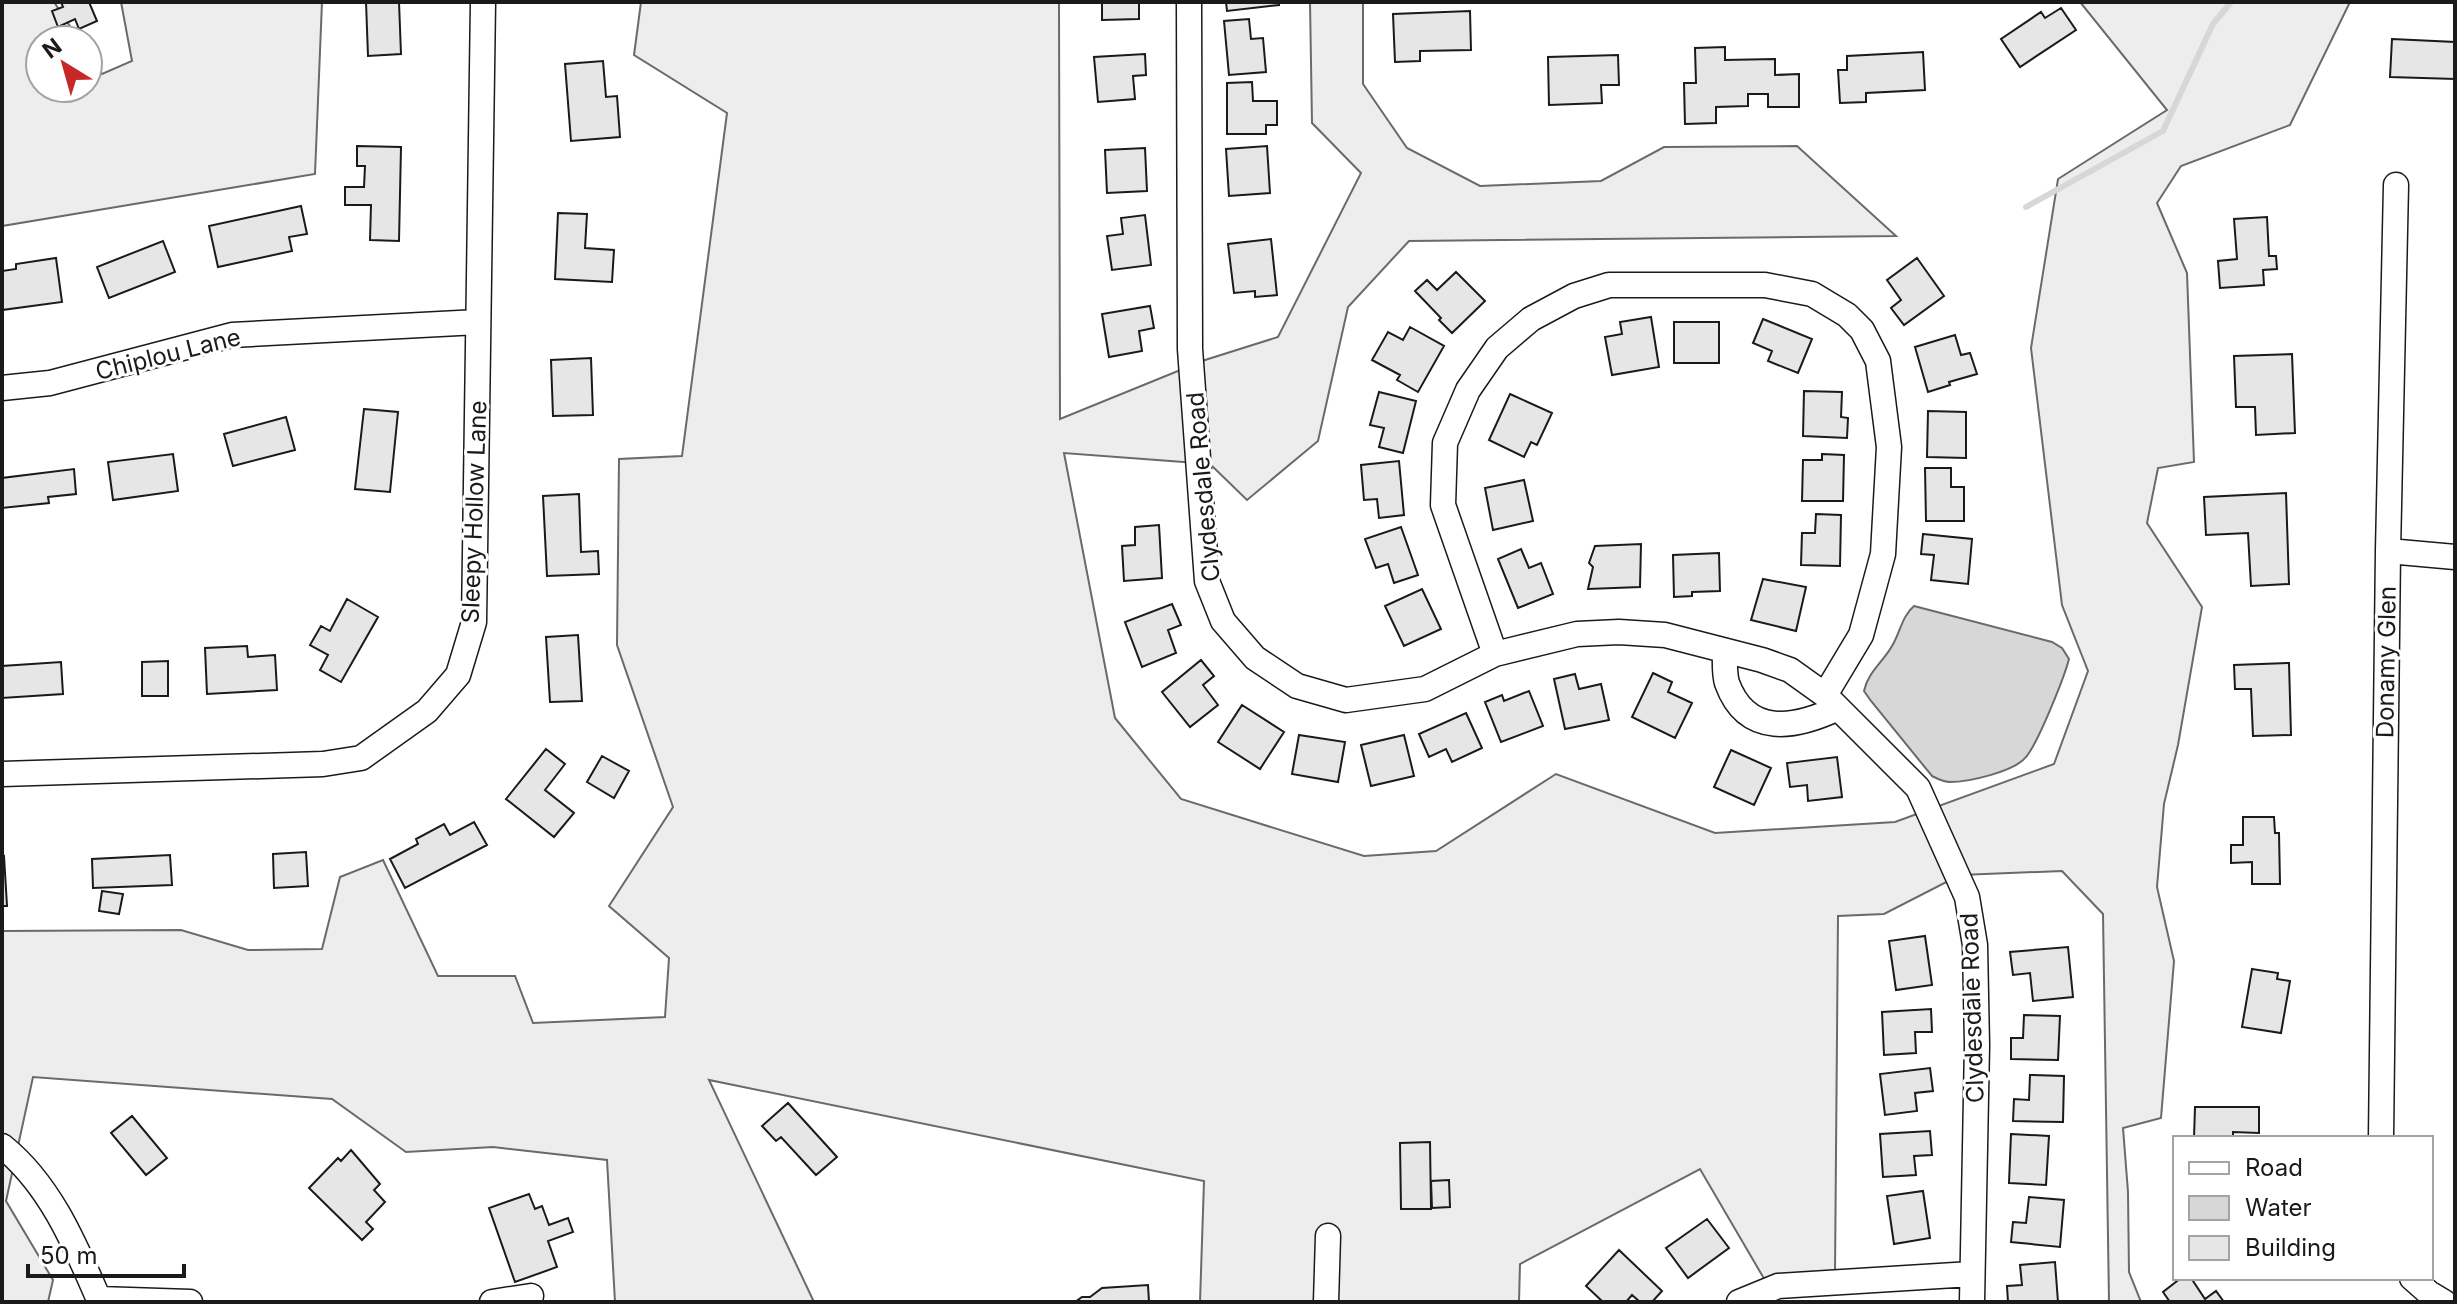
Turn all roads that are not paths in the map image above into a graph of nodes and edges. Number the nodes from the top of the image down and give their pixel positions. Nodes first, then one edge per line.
1 (483, 2) edge
2 (1189, 2) edge
3 (2396, 185) dead end
4 (478, 322) junction
5 (2, 388) edge
6 (2388, 551) junction
7 (2455, 557) edge
8 (1725, 651) junction
9 (1495, 654) junction
10 (1832, 701) junction
11 (2, 774) edge
12 (2381, 1136) edge
13 (2, 1146) edge
14 (1328, 1236) dead end
15 (1971, 1274) junction
16 (2415, 1280) edge
17 (531, 1296) dead end
18 (100, 1301) edge
19 (190, 1302) edge
20 (492, 1302) edge
21 (1326, 1302) edge
22 (1739, 1302) edge
23 (1972, 1302) edge
24 (2444, 1302) edge

1 - 4 street, Sleepy Hollow Lane
2 - 9 street, Clydesdale Road
3 - 6 street, Donamy Glen
4 - 5 street, Chiplou Lane
4 - 11 street, Sleepy Hollow Lane
6 - 7 street
6 - 12 street, Donamy Glen
8 - 9 street, Clydesdale Road
8 - 10 street, Clydesdale Road
8 - 10 street
9 - 10 street
10 - 15 street, Clydesdale Road
13 - 18 street
14 - 21 street
15 - 22 street
15 - 23 street, Clydesdale Road
16 - 24 street
17 - 20 street
18 - 19 street

